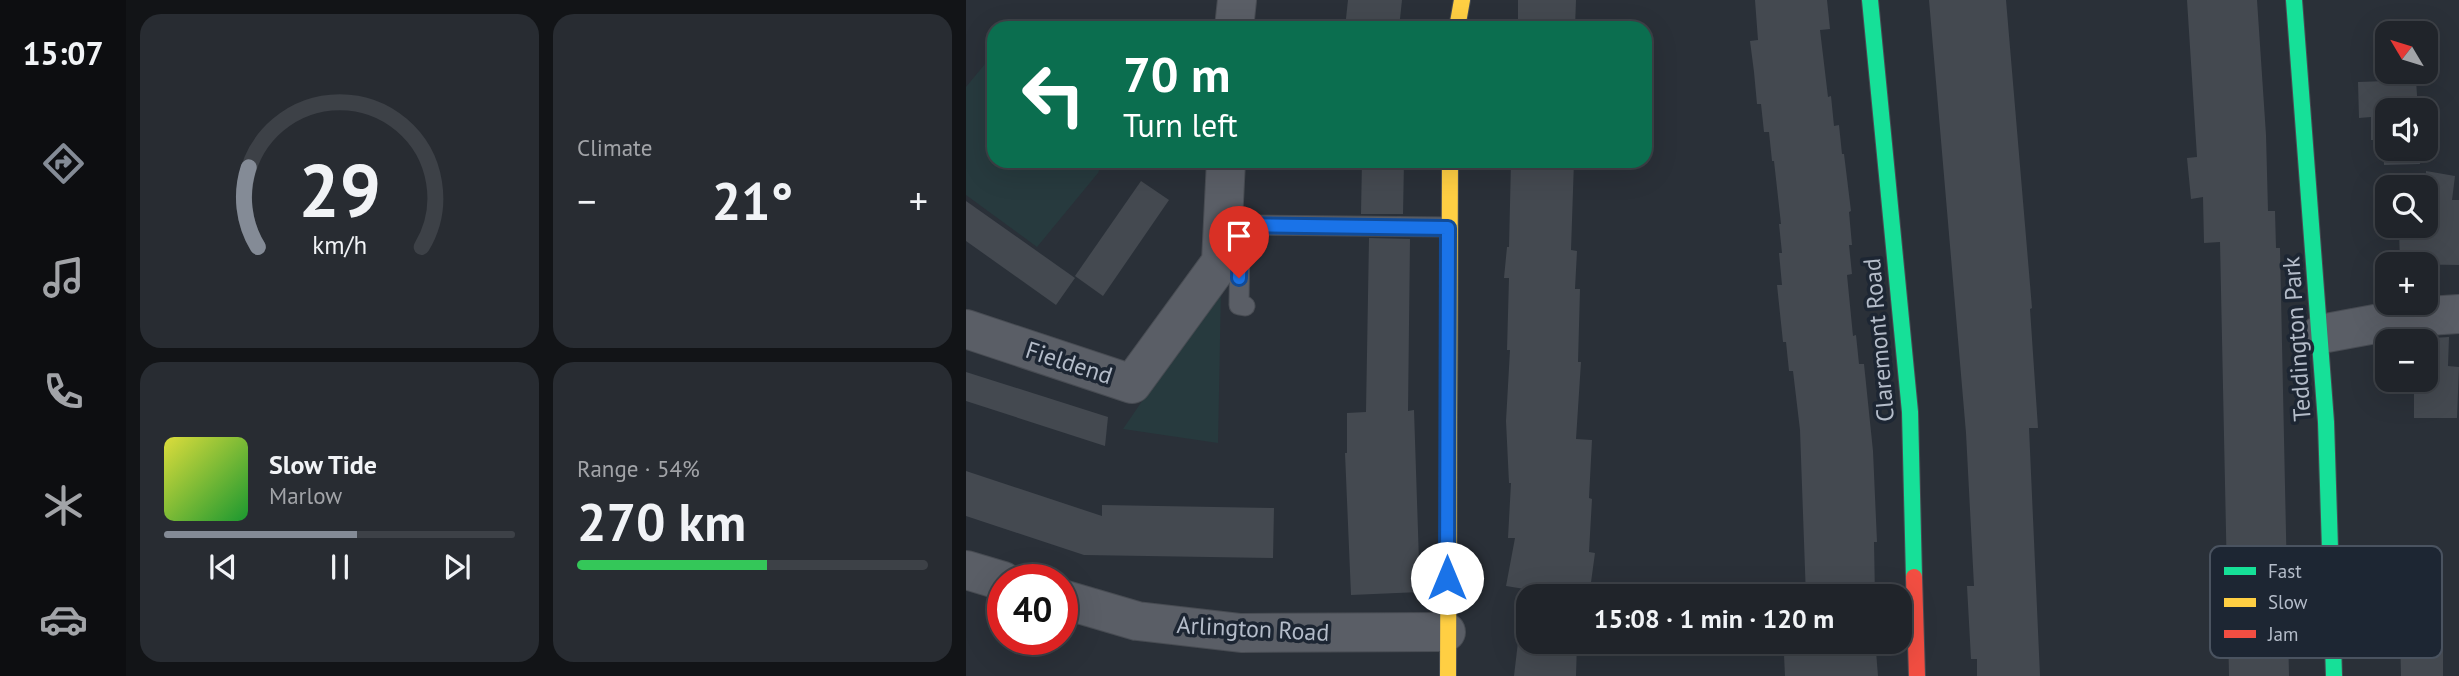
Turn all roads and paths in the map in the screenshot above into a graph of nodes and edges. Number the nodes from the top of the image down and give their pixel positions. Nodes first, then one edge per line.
1 (1237, 0) edge
2 (1462, 0) edge
3 (1870, 0) edge
4 (2294, 0) edge
5 (1235, 21) edge
6 (1458, 21) edge
7 (1234, 168) edge
8 (1234, 168) edge
9 (1450, 168) edge
10 (1241, 225) junction
11 (1448, 228) junction
12 (1245, 306) dead end
13 (2459, 314) edge
14 (966, 329) edge
15 (2321, 334) junction
16 (2331, 546) edge
17 (966, 570) edge
18 (987, 576) edge
19 (1078, 604) edge
20 (1446, 632) junction
21 (2334, 658) edge
22 (1448, 676) edge
23 (1917, 676) edge
24 (2334, 676) edge

1 - 5 street
2 - 6 street
3 - 23 street, Claremont Road
4 - 15 street, Teddington Park
7 - 10 lane
8 - 14 street, Fieldend
9 - 11 street
10 - 11 lane
10 - 12 lane
11 - 20 street
13 - 15 street
15 - 16 street, Teddington Park
17 - 18 street
19 - 20 street, Arlington Road
20 - 22 street
21 - 24 street, Teddington Park

